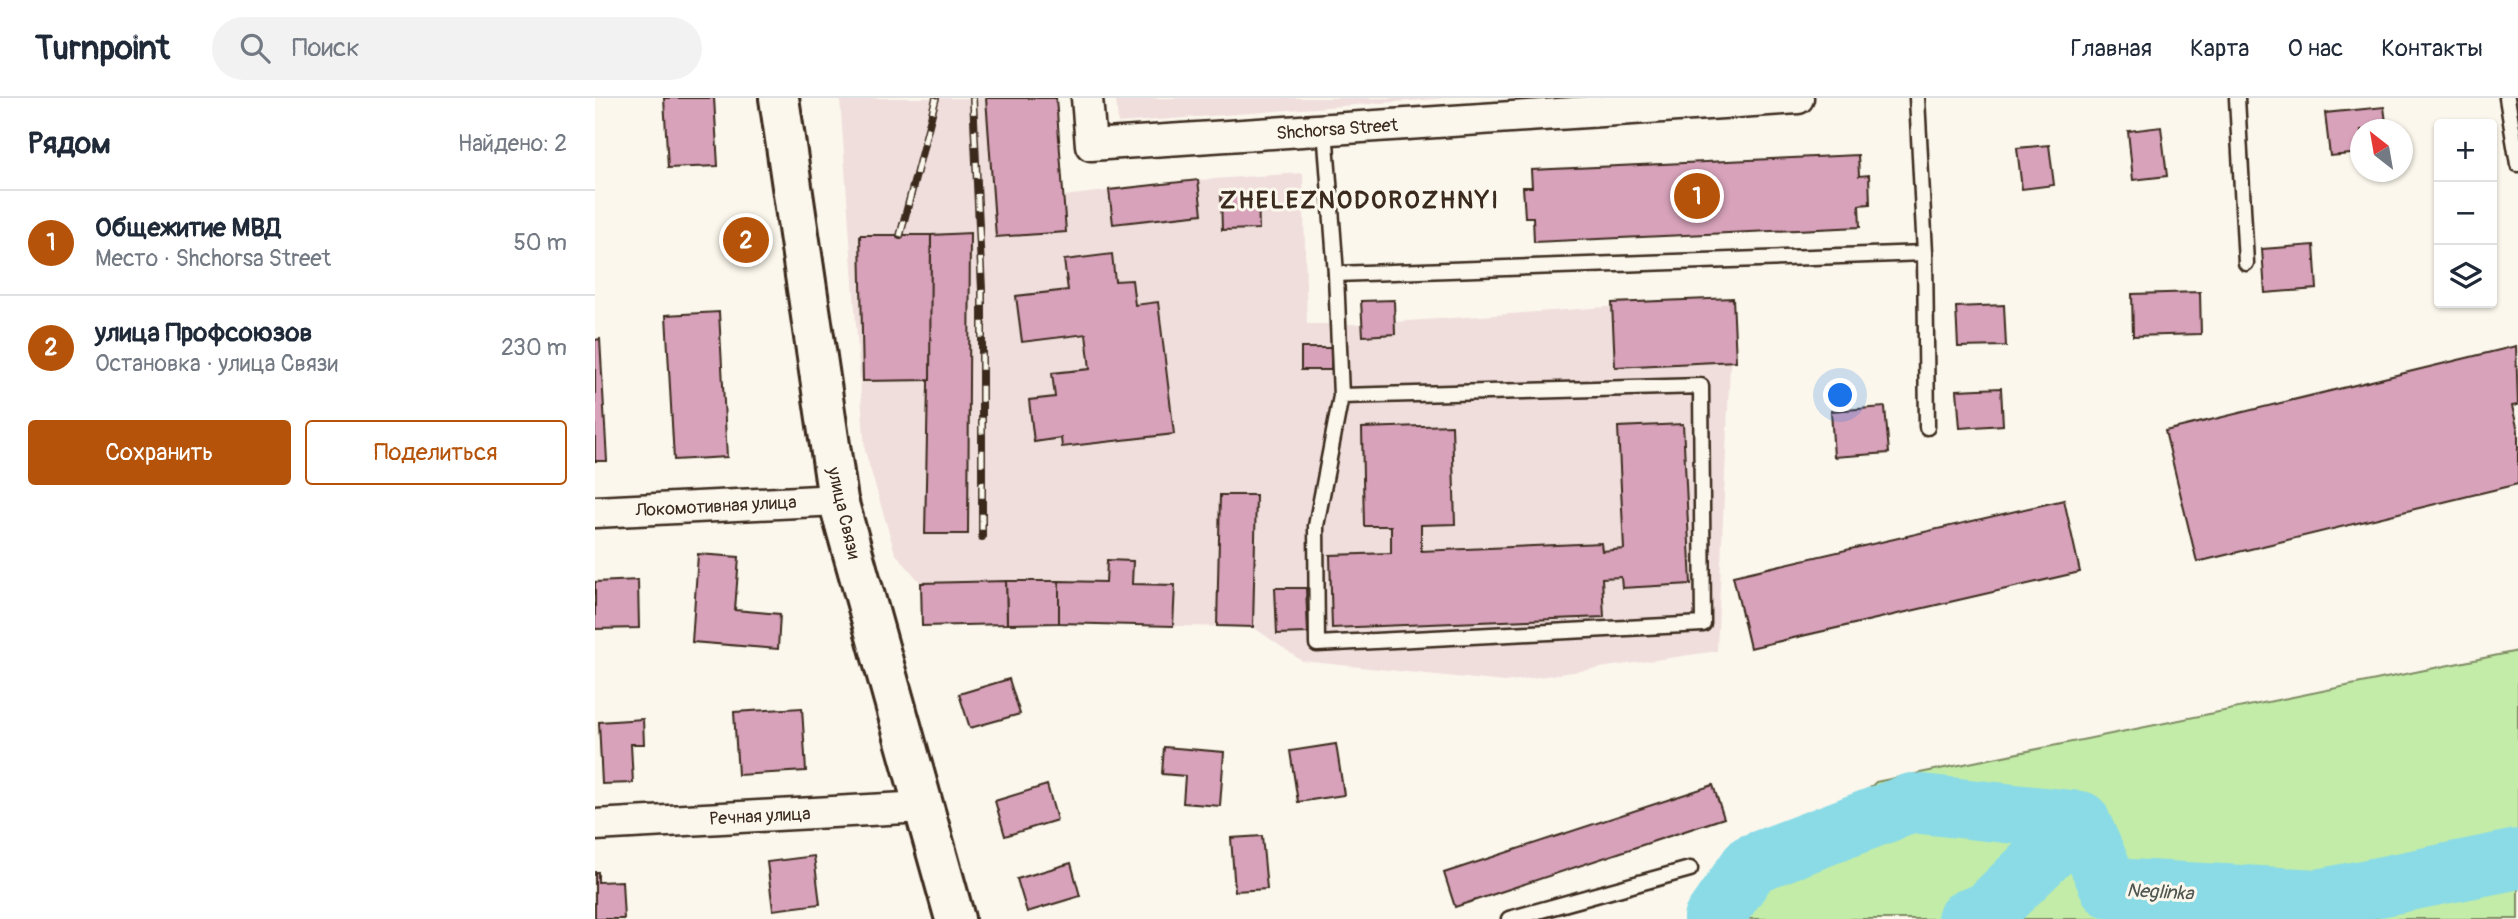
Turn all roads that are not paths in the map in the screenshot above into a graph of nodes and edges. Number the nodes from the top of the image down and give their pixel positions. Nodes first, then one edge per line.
1 (779, 98) edge
2 (1087, 98) edge
3 (1798, 98) edge
4 (1917, 98) edge
5 (2237, 98) edge
6 (2507, 98) edge
7 (1325, 129) junction
8 (2518, 164) edge
9 (1925, 253) junction
10 (2246, 263) dead end
11 (1336, 274) junction
12 (1341, 396) junction
13 (1927, 427) dead end
14 (838, 500) junction
15 (595, 512) edge
16 (924, 807) junction
17 (595, 825) edge
18 (1690, 869) dead end
19 (955, 919) edge
20 (1509, 919) edge

1 - 14 main road, улица Связи
2 - 7 street, Shchorsa Street
3 - 7 street, Shchorsa Street
4 - 9 lane
5 - 10 lane
6 - 8 lane
7 - 11 lane
9 - 11 lane
9 - 13 lane
11 - 12 lane
12 - 12 lane
14 - 15 street, Локомотивная улица
14 - 16 main road, улица Связи
16 - 17 street, Речная улица
16 - 19 main road, улица Связи
18 - 20 lane

